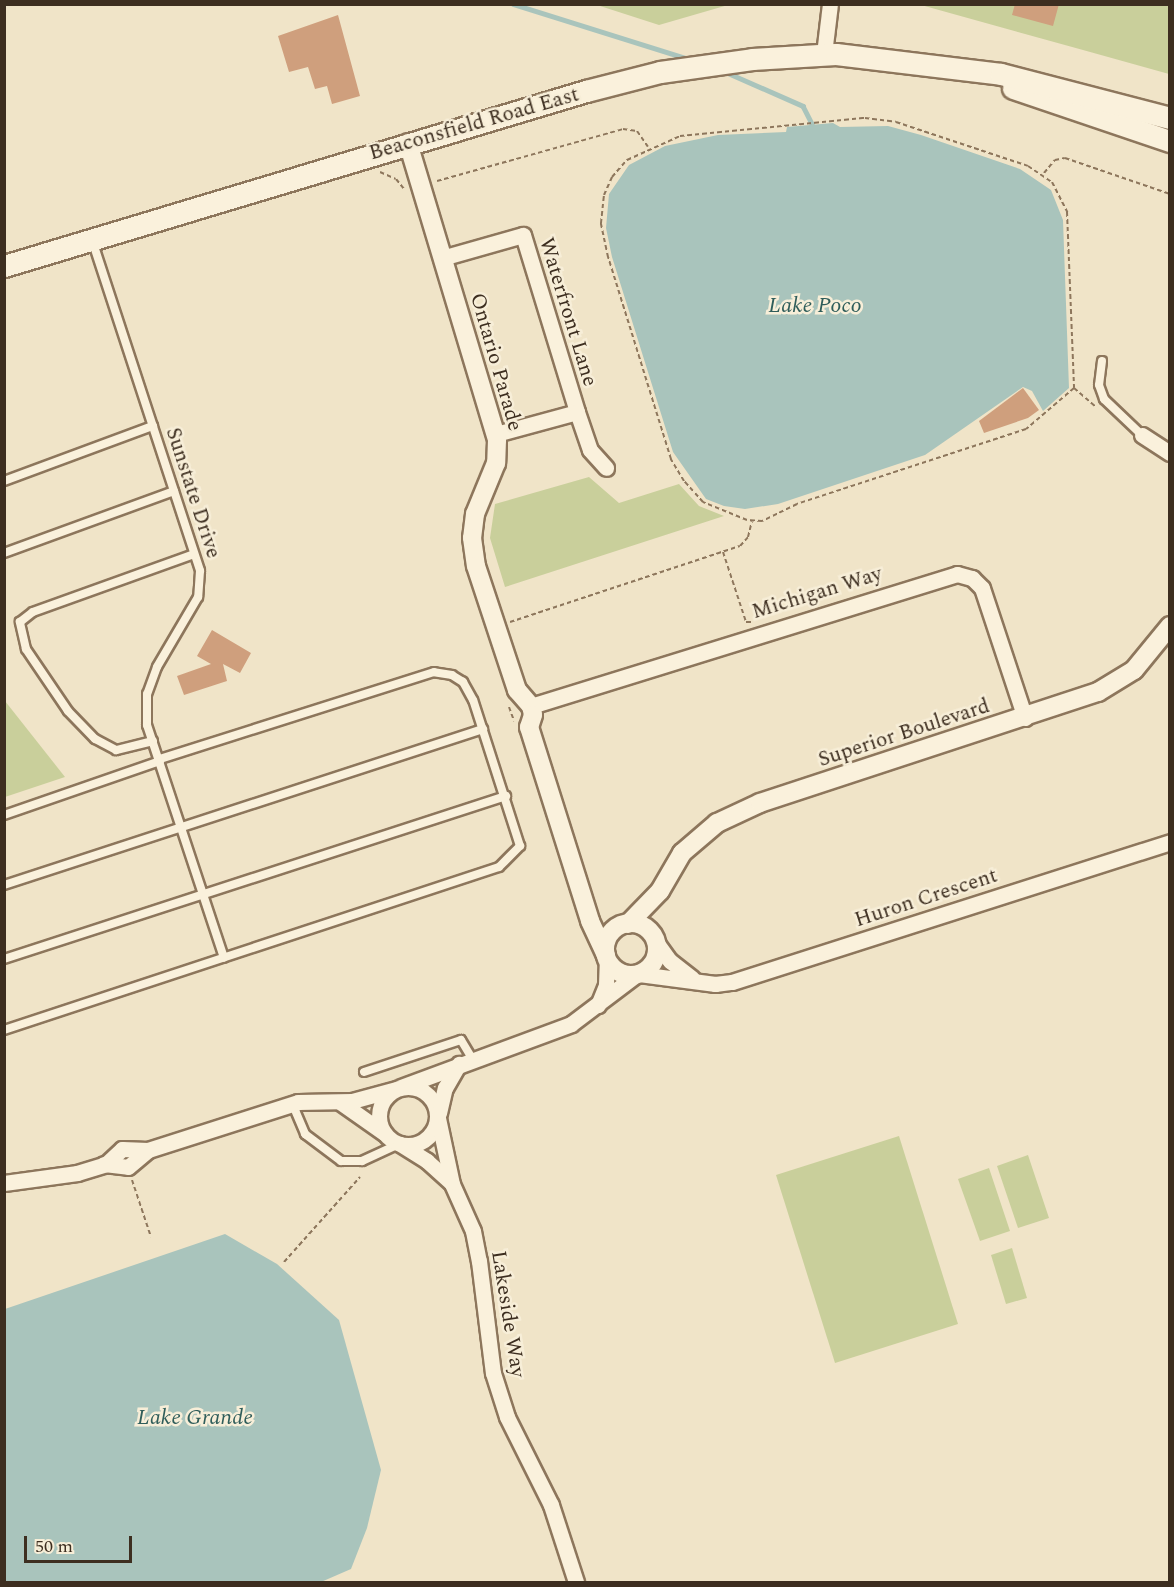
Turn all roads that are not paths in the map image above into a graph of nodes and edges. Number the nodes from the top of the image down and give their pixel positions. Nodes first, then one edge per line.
1 (830, 4) edge
2 (824, 54) junction
3 (956, 69) junction
4 (1170, 118) edge
5 (1170, 141) edge
6 (408, 143) junction
7 (92, 239) junction
8 (442, 258) junction
9 (4, 266) edge
10 (1102, 361) dead end
11 (577, 412) junction
12 (153, 426) junction
13 (496, 434) junction
14 (1148, 439) junction
15 (1170, 447) edge
16 (1170, 453) edge
17 (606, 468) dead end
18 (4, 481) edge
19 (174, 490) junction
20 (4, 552) edge
21 (194, 554) junction
22 (1169, 630) edge
23 (531, 706) junction
24 (1025, 717) junction
25 (483, 729) junction
26 (153, 741) junction
27 (160, 760) junction
28 (506, 796) junction
29 (4, 815) edge
30 (182, 829) junction
31 (1170, 842) edge
32 (4, 885) edge
33 (660, 891) junction
34 (203, 894) junction
35 (585, 898) junction
36 (626, 924) junction
37 (656, 941) junction
38 (606, 956) junction
39 (224, 958) junction
40 (4, 959) edge
41 (638, 974) junction
42 (694, 980) junction
43 (598, 1005) junction
44 (4, 1030) edge
45 (465, 1061) junction
46 (364, 1072) dead end
47 (398, 1088) junction
48 (340, 1102) junction
49 (292, 1103) junction
50 (438, 1117) junction
51 (386, 1135) junction
52 (400, 1144) junction
53 (4, 1184) edge
54 (452, 1184) junction
55 (576, 1582) edge

1 - 2 street
2 - 3 main road, Beaconsfield Road East
2 - 6 main road, Beaconsfield Road East
3 - 4 main road, Beaconsfield Road East
3 - 5 main road, Beaconsfield Road East
6 - 7 main road, Beaconsfield Road East
6 - 8 street, Ontario Parade
7 - 9 main road, Beaconsfield Road East
7 - 12 lane, Sunstate Drive
8 - 11 street, Waterfront Lane
8 - 13 street, Ontario Parade
10 - 14 lane
11 - 13 street, Waterfront Lane
11 - 17 street, Waterfront Lane
12 - 18 lane
12 - 19 lane, Sunstate Drive
13 - 23 street, Ontario Parade
14 - 15 street
14 - 16 street
19 - 20 lane
19 - 21 lane, Sunstate Drive
21 - 26 lane, Sunstate Drive
21 - 26 lane
22 - 24 street, Superior Boulevard
23 - 24 street, Michigan Way
23 - 35 street
24 - 33 street, Superior Boulevard
25 - 27 lane
25 - 28 lane
25 - 30 lane
26 - 27 lane, Sunstate Drive
27 - 29 lane
27 - 30 lane, Sunstate Drive
28 - 34 lane
28 - 39 lane
30 - 32 lane
30 - 34 lane, Sunstate Drive
31 - 42 street, Huron Crescent
33 - 36 street, Superior Boulevard
33 - 37 street, Superior Boulevard
34 - 39 lane, Sunstate Drive
34 - 40 lane
35 - 36 street
35 - 38 street
36 - 37 street
36 - 38 street
37 - 41 street
37 - 42 street
38 - 41 street
38 - 43 street
39 - 44 lane
41 - 42 street, Huron Crescent
41 - 43 street
43 - 45 street
45 - 46 lane
45 - 47 street
45 - 50 street
47 - 48 street
47 - 50 street
47 - 51 street
48 - 49 street
48 - 51 street
49 - 52 lane
49 - 53 street
50 - 52 street
50 - 54 street, Lakeside Way
51 - 52 street
52 - 54 street, Lakeside Way
54 - 55 street, Lakeside Way

